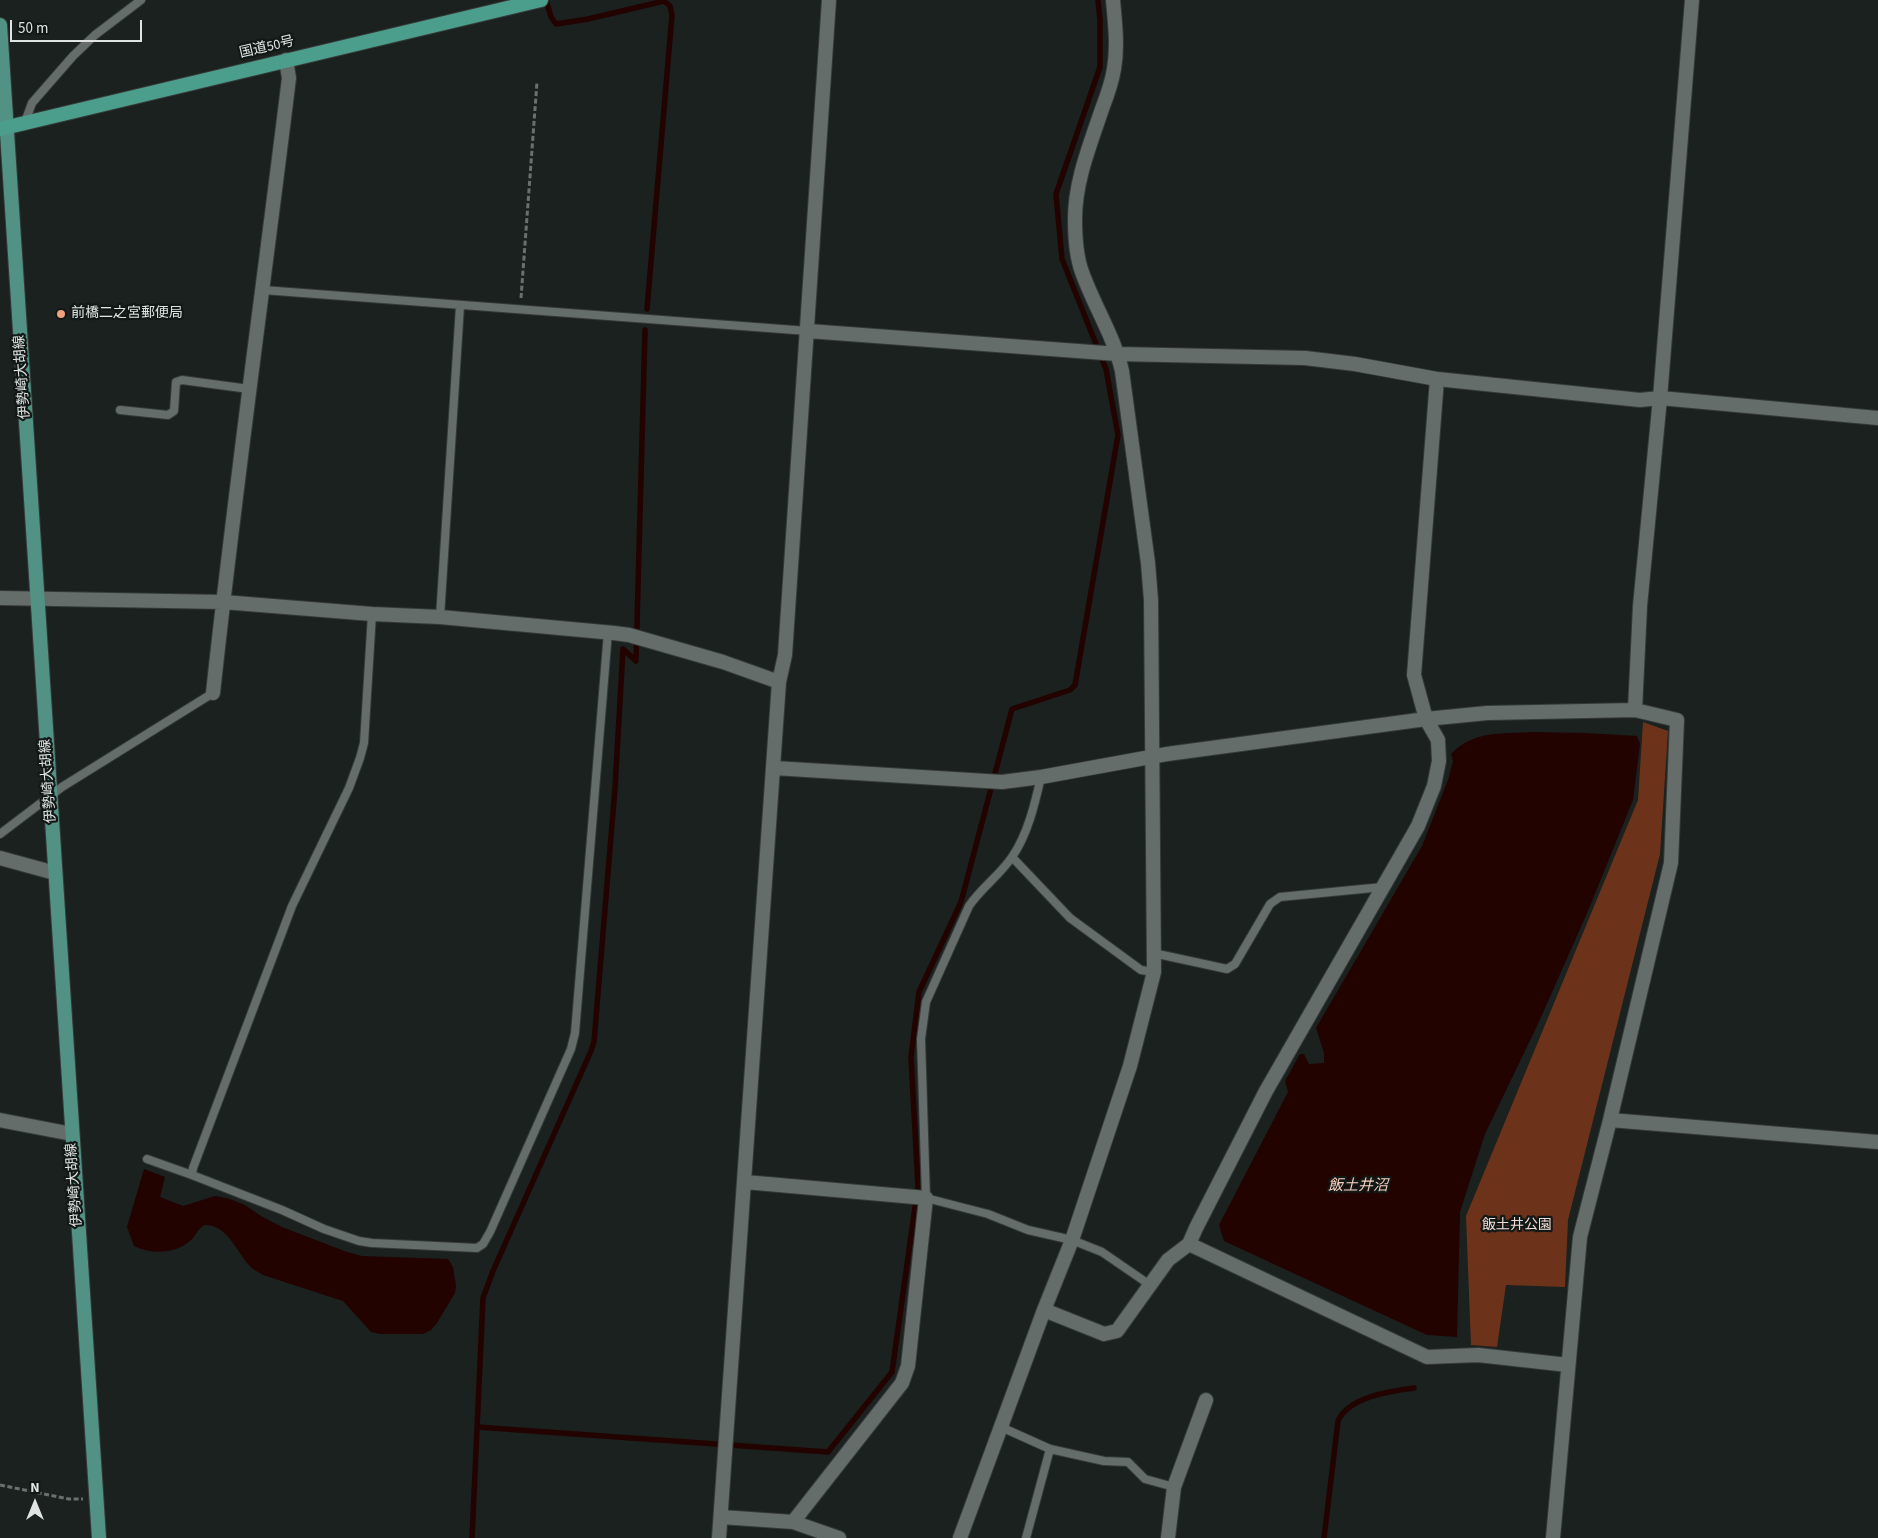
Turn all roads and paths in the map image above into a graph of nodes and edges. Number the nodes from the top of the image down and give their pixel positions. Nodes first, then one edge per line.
1 (141, 0) edge
2 (541, 0) edge
3 (829, 0) edge
4 (1113, 0) edge
5 (1692, 0) edge
6 (0, 24) edge
7 (286, 60) junction
8 (537, 82) dead end
9 (25, 122) junction
10 (3, 128) edge
11 (4, 162) edge
12 (263, 290) junction
13 (460, 306) junction
14 (520, 309) junction
15 (808, 331) junction
16 (1118, 354) junction
17 (1437, 378) junction
18 (249, 388) junction
19 (1660, 398) junction
20 (120, 410) dead end
21 (1878, 418) edge
22 (0, 598) edge
23 (38, 598) junction
24 (223, 602) junction
25 (372, 614) junction
26 (440, 617) junction
27 (608, 632) junction
28 (779, 682) junction
29 (212, 693) joint
30 (1635, 710) junction
31 (1426, 719) junction
32 (1152, 758) junction
33 (774, 768) junction
34 (1041, 777) junction
35 (50, 796) junction
36 (0, 834) edge
37 (1012, 857) junction
38 (0, 858) edge
39 (55, 873) junction
40 (1384, 887) junction
41 (1153, 953) junction
42 (1154, 972) junction
43 (0, 1120) edge
44 (1610, 1120) junction
45 (72, 1134) junction
46 (1878, 1142) edge
47 (147, 1159) dead end
48 (192, 1175) junction
49 (745, 1182) junction
50 (926, 1198) junction
51 (1072, 1240) junction
52 (1189, 1244) junction
53 (1150, 1285) junction
54 (1044, 1310) junction
55 (1568, 1365) junction
56 (1206, 1400) dead end
57 (1001, 1427) junction
58 (1050, 1449) junction
59 (0, 1485) edge
60 (1174, 1487) junction
61 (97, 1500) junction
62 (721, 1517) junction
63 (793, 1522) junction
64 (99, 1538) edge
65 (719, 1538) edge
66 (839, 1538) edge
67 (960, 1538) edge
68 (1026, 1538) edge
69 (1168, 1538) edge
70 (1553, 1538) edge

1 - 9 lane
2 - 7 highway, 国道50号
3 - 15 street
4 - 16 street
5 - 19 street
6 - 10 main road, 伊勢崎大胡線
7 - 9 highway, 国道50号
7 - 12 street
8 - 14 path
9 - 10 highway, 国道50号
10 - 11 main road, 伊勢崎大胡線
11 - 23 main road, 伊勢崎大胡線
12 - 13 lane
12 - 18 street
13 - 14 lane
13 - 26 lane
14 - 15 lane
15 - 16 street
15 - 28 street
16 - 17 street
16 - 32 street
17 - 19 street
17 - 31 street
18 - 20 lane
18 - 24 street
19 - 21 street
19 - 30 street
22 - 23 street
23 - 24 street
23 - 35 main road, 伊勢崎大胡線
24 - 25 street
24 - 29 street
25 - 26 street
25 - 48 lane
26 - 27 street
27 - 28 street
27 - 48 lane
28 - 33 street
29 - 35 lane
30 - 31 street
30 - 44 street
31 - 32 street
31 - 40 street
32 - 34 street
32 - 41 street
33 - 34 street
33 - 49 street
34 - 37 lane
35 - 36 lane
35 - 39 main road, 伊勢崎大胡線
37 - 42 lane
37 - 50 lane
38 - 39 street
39 - 45 main road, 伊勢崎大胡線
40 - 41 lane
40 - 52 street
41 - 42 street
42 - 51 street
43 - 45 street
44 - 46 street
44 - 55 street
45 - 61 main road, 伊勢崎大胡線
47 - 48 lane
49 - 50 street
49 - 62 street
50 - 51 lane
50 - 63 street
51 - 53 lane
51 - 54 street
52 - 53 street
52 - 55 street
53 - 54 street
54 - 57 street
55 - 70 street
56 - 60 street
57 - 58 lane
57 - 67 street
58 - 60 lane
58 - 68 lane
59 - 61 path
60 - 69 street
61 - 64 main road, 伊勢崎大胡線
62 - 63 street
62 - 65 street
63 - 66 street

